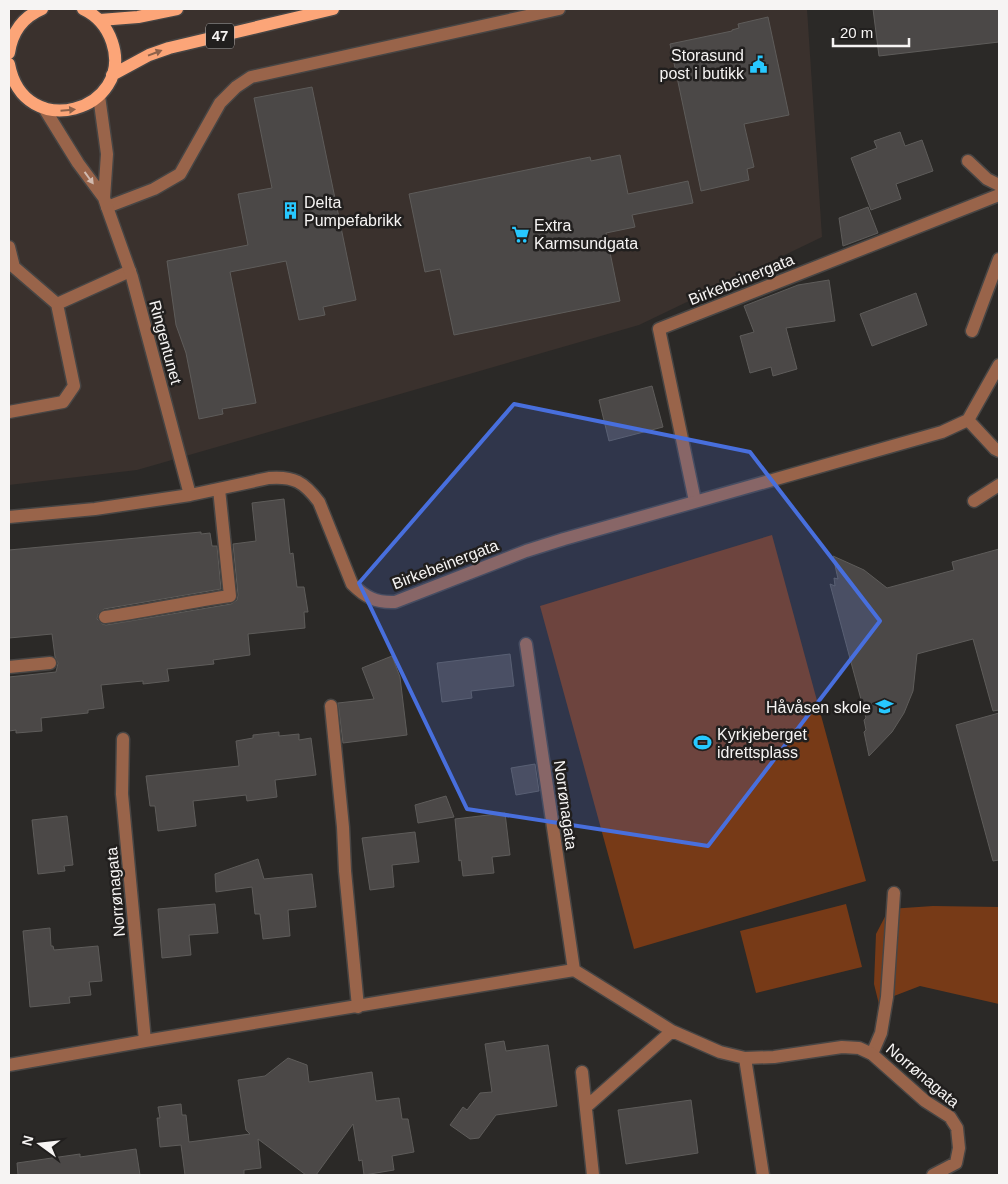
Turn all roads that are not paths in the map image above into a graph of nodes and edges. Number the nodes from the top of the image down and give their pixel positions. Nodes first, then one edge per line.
1 (42, 9) edge
2 (83, 9) edge
3 (177, 9) edge
4 (333, 9) edge
5 (559, 9) edge
6 (23, 15) edge
7 (100, 20) junction
8 (9, 46) edge
9 (9, 64) edge
10 (112, 75) junction
11 (9, 94) edge
12 (22, 94) junction
13 (99, 96) junction
14 (44, 108) junction
15 (968, 161) dead end
16 (999, 185) edge
17 (999, 195) edge
18 (106, 203) junction
19 (9, 247) edge
20 (999, 259) edge
21 (130, 271) junction
22 (57, 304) junction
23 (972, 331) dead end
24 (999, 365) edge
25 (9, 412) edge
26 (968, 420) junction
27 (999, 451) edge
28 (999, 485) edge
29 (219, 490) junction
30 (190, 495) junction
31 (695, 501) junction
32 (974, 501) dead end
33 (9, 517) edge
34 (105, 617) dead end
35 (526, 644) dead end
36 (50, 663) dead end
37 (9, 667) edge
38 (331, 706) dead end
39 (123, 739) dead end
40 (894, 893) dead end
41 (574, 970) junction
42 (358, 1007) junction
43 (672, 1031) junction
44 (145, 1041) junction
45 (872, 1054) junction
46 (745, 1058) junction
47 (9, 1065) edge
48 (582, 1072) dead end
49 (586, 1106) junction
50 (764, 1174) edge
51 (593, 1175) edge
52 (933, 1175) edge

1 - 6 main road
2 - 7 main road, 47
3 - 7 main road
10 -> 4 main road, 47
5 - 18 street
6 - 8 main road
7 - 10 main road, 47
9 - 12 main road
10 - 13 main road, 47
11 - 12 main road
12 - 14 main road, 47
14 -> 13 main road, 47
13 - 18 street, Ringentunet
14 -> 18 street, Ringentunet
15 - 16 street
17 - 31 street, Birkebeinergata
18 - 21 street, Ringentunet
19 - 22 street
20 - 23 street
21 - 22 street
21 - 30 street, Ringentunet
22 - 25 street
24 - 26 street
26 - 27 street
26 - 31 street, Birkebeinergata
28 - 32 street
29 - 30 street
29 - 31 street, Birkebeinergata
29 - 34 street
30 - 33 street
35 - 41 street, Norrønagata
36 - 37 street
38 - 42 street
39 - 44 street, Norrønagata
40 - 45 street
41 - 42 street
41 - 43 street, Norrønagata
42 - 44 street
43 - 46 street, Norrønagata
43 - 49 street
44 - 47 street
45 - 46 street, Norrønagata
45 - 52 street, Norrønagata
46 - 50 street
48 - 49 street
49 - 51 street

